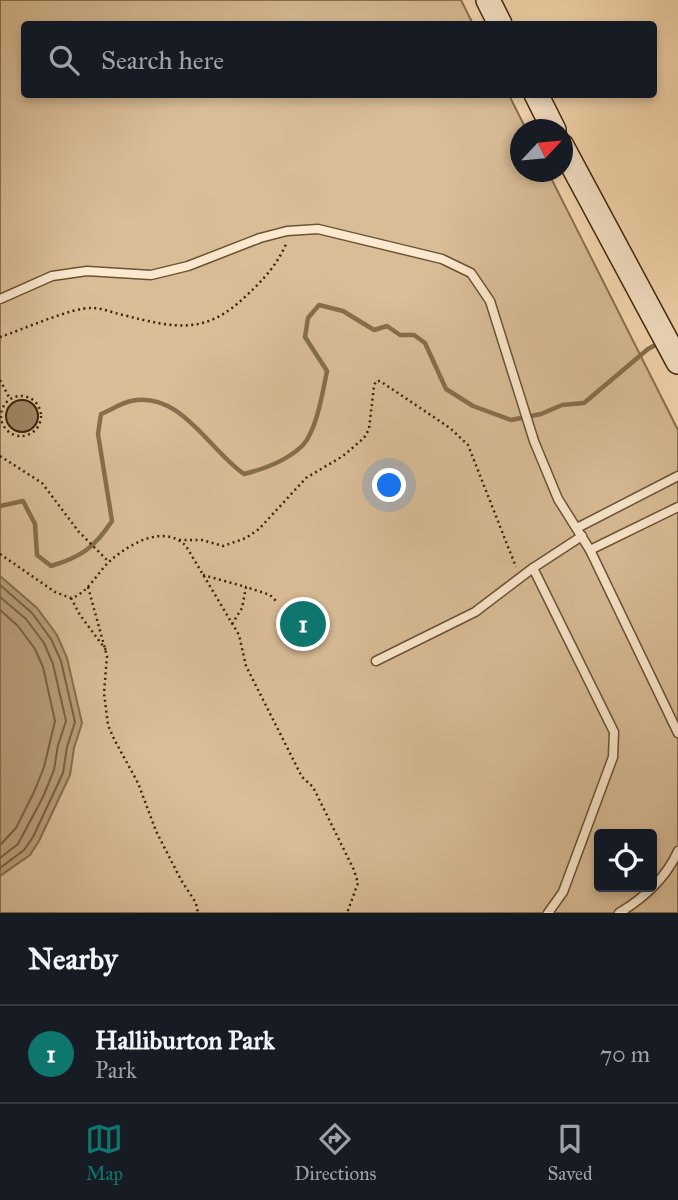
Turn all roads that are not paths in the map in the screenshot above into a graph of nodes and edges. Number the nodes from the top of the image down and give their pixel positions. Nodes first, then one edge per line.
1 (488, 0) edge
2 (498, 21) edge
3 (538, 98) edge
4 (548, 119) edge
5 (573, 166) edge
6 (0, 299) edge
7 (677, 360) edge
8 (678, 476) edge
9 (678, 508) edge
10 (577, 528) junction
11 (582, 536) junction
12 (590, 550) junction
13 (533, 568) junction
14 (376, 661) dead end
15 (678, 733) edge
16 (678, 851) edge
17 (548, 913) edge
18 (619, 913) edge

1 - 2 street
3 - 4 street
5 - 7 street
6 - 10 lane
8 - 10 lane
9 - 12 lane
10 - 11 lane
11 - 12 lane
11 - 13 lane
12 - 15 lane
13 - 14 lane
13 - 17 lane
16 - 18 lane

